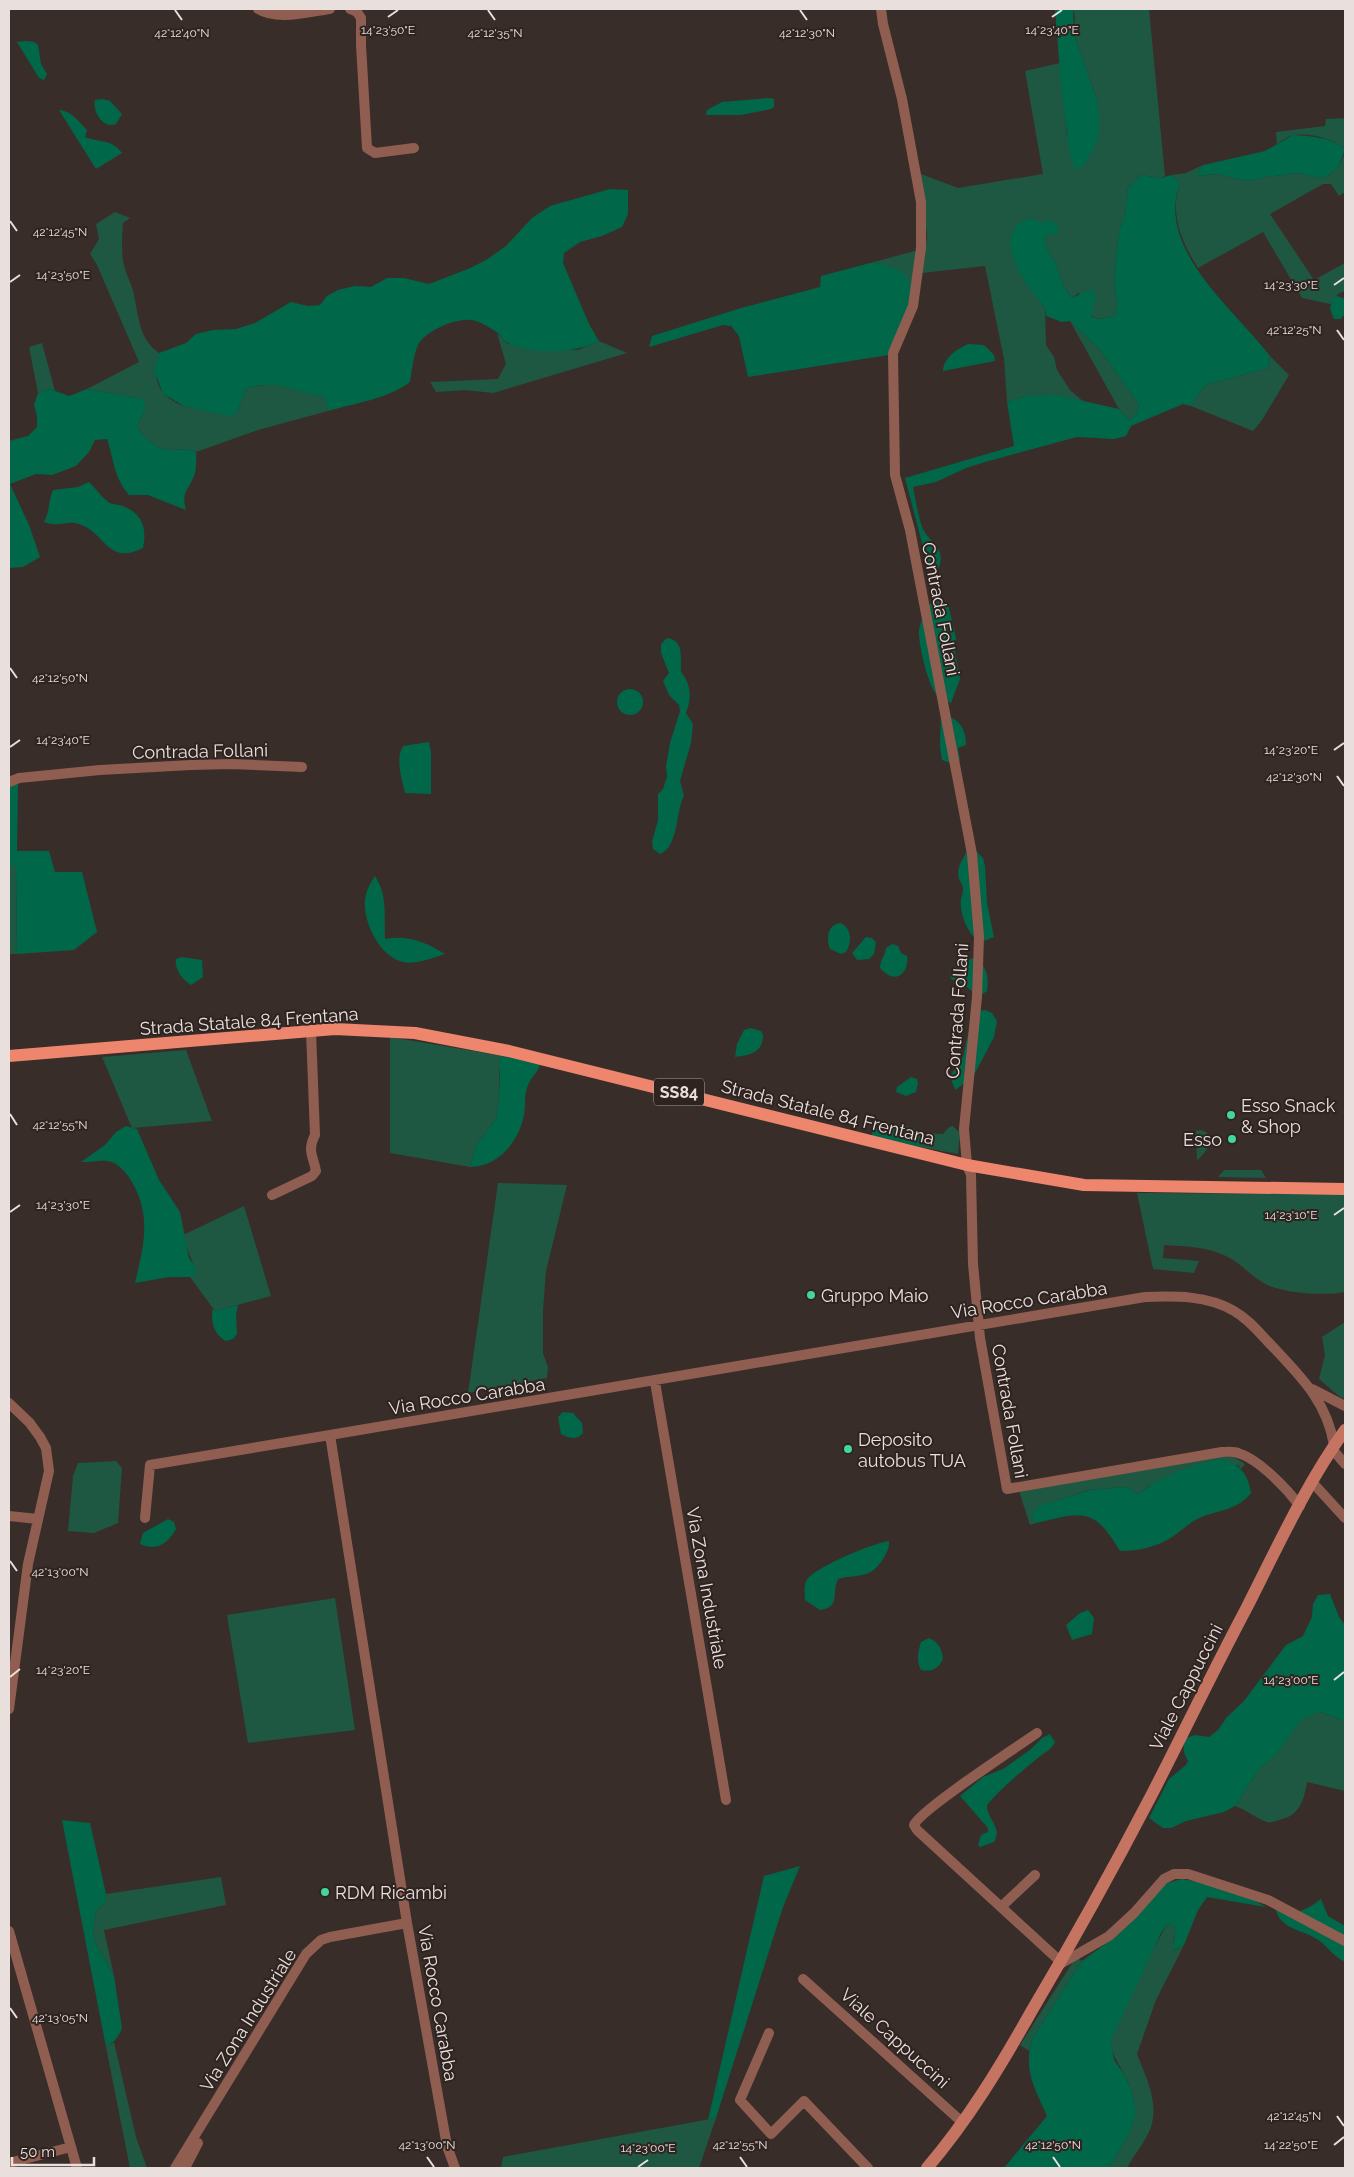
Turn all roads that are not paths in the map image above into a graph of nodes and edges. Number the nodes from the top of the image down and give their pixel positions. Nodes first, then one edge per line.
1 (258, 9) edge
2 (330, 9) edge
3 (350, 9) edge
4 (881, 9) edge
5 (414, 148) dead end
6 (302, 767) dead end
7 (9, 782) edge
8 (311, 1031) junction
9 (9, 1056) edge
10 (967, 1165) junction
11 (1345, 1189) edge
12 (272, 1195) dead end
13 (978, 1324) junction
14 (655, 1382) junction
15 (1311, 1388) junction
16 (9, 1403) edge
17 (1345, 1406) edge
18 (1329, 1422) junction
19 (1345, 1426) edge
20 (1345, 1430) edge
21 (330, 1435) junction
22 (1333, 1447) junction
23 (1345, 1464) edge
24 (1313, 1483) junction
25 (1300, 1506) junction
26 (9, 1516) edge
27 (145, 1518) dead end
28 (1345, 1518) edge
29 (38, 1519) junction
30 (9, 1709) edge
31 (1037, 1733) dead end
32 (726, 1800) dead end
33 (1034, 1875) dead end
34 (1001, 1907) junction
35 (407, 1923) junction
36 (9, 1931) edge
37 (1345, 1941) edge
38 (1062, 1963) junction
39 (803, 1979) dead end
40 (769, 2033) dead end
41 (963, 2123) junction
42 (196, 2136) junction
43 (71, 2147) junction
44 (9, 2163) edge
45 (78, 2168) edge
46 (175, 2168) edge
47 (184, 2168) edge
48 (455, 2168) edge
49 (868, 2168) edge
50 (927, 2168) edge

1 - 2 street
3 - 5 street
4 - 10 street, Contrada Follani
6 - 7 street, Contrada Follani
8 - 9 main road, Strada Statale 84 Frentana / SS84
8 - 10 main road, Strada Statale 84 Frentana / SS84
8 - 12 street
10 - 11 main road, Strada Statale 84 Frentana / SS84
10 - 13 street, Contrada Follani
13 - 14 street, Via Rocco Carabba
13 - 15 street, Via Rocco Carabba
13 - 25 street, Contrada Follani
14 - 21 street, Via Rocco Carabba
14 - 32 street, Via Zona Industriale
15 - 17 street, Via Rocco Carabba
15 - 18 street, Via Rocco Carabba
16 - 29 street
18 - 19 street
18 - 22 street, Via Rocco Carabba
20 - 22 street, Viale Cappuccini
21 - 27 street
21 - 35 street, Via Rocco Carabba
22 - 23 street
22 - 24 street, Viale Cappuccini
24 - 25 street, Viale Cappuccini
24 - 28 street
25 - 38 street, Viale Cappuccini
26 - 29 street
29 - 30 street
31 - 34 street
33 - 34 street
34 - 38 street
35 - 42 street, Via Zona Industriale
35 - 48 street, Via Rocco Carabba
36 - 43 street
37 - 38 street
38 - 41 street, Viale Cappuccini
39 - 41 street, Viale Cappuccini
40 - 49 street
41 - 50 street, Viale Cappuccini
42 - 46 street, Via Zona Industriale
42 - 47 street
43 - 44 street
43 - 45 street

